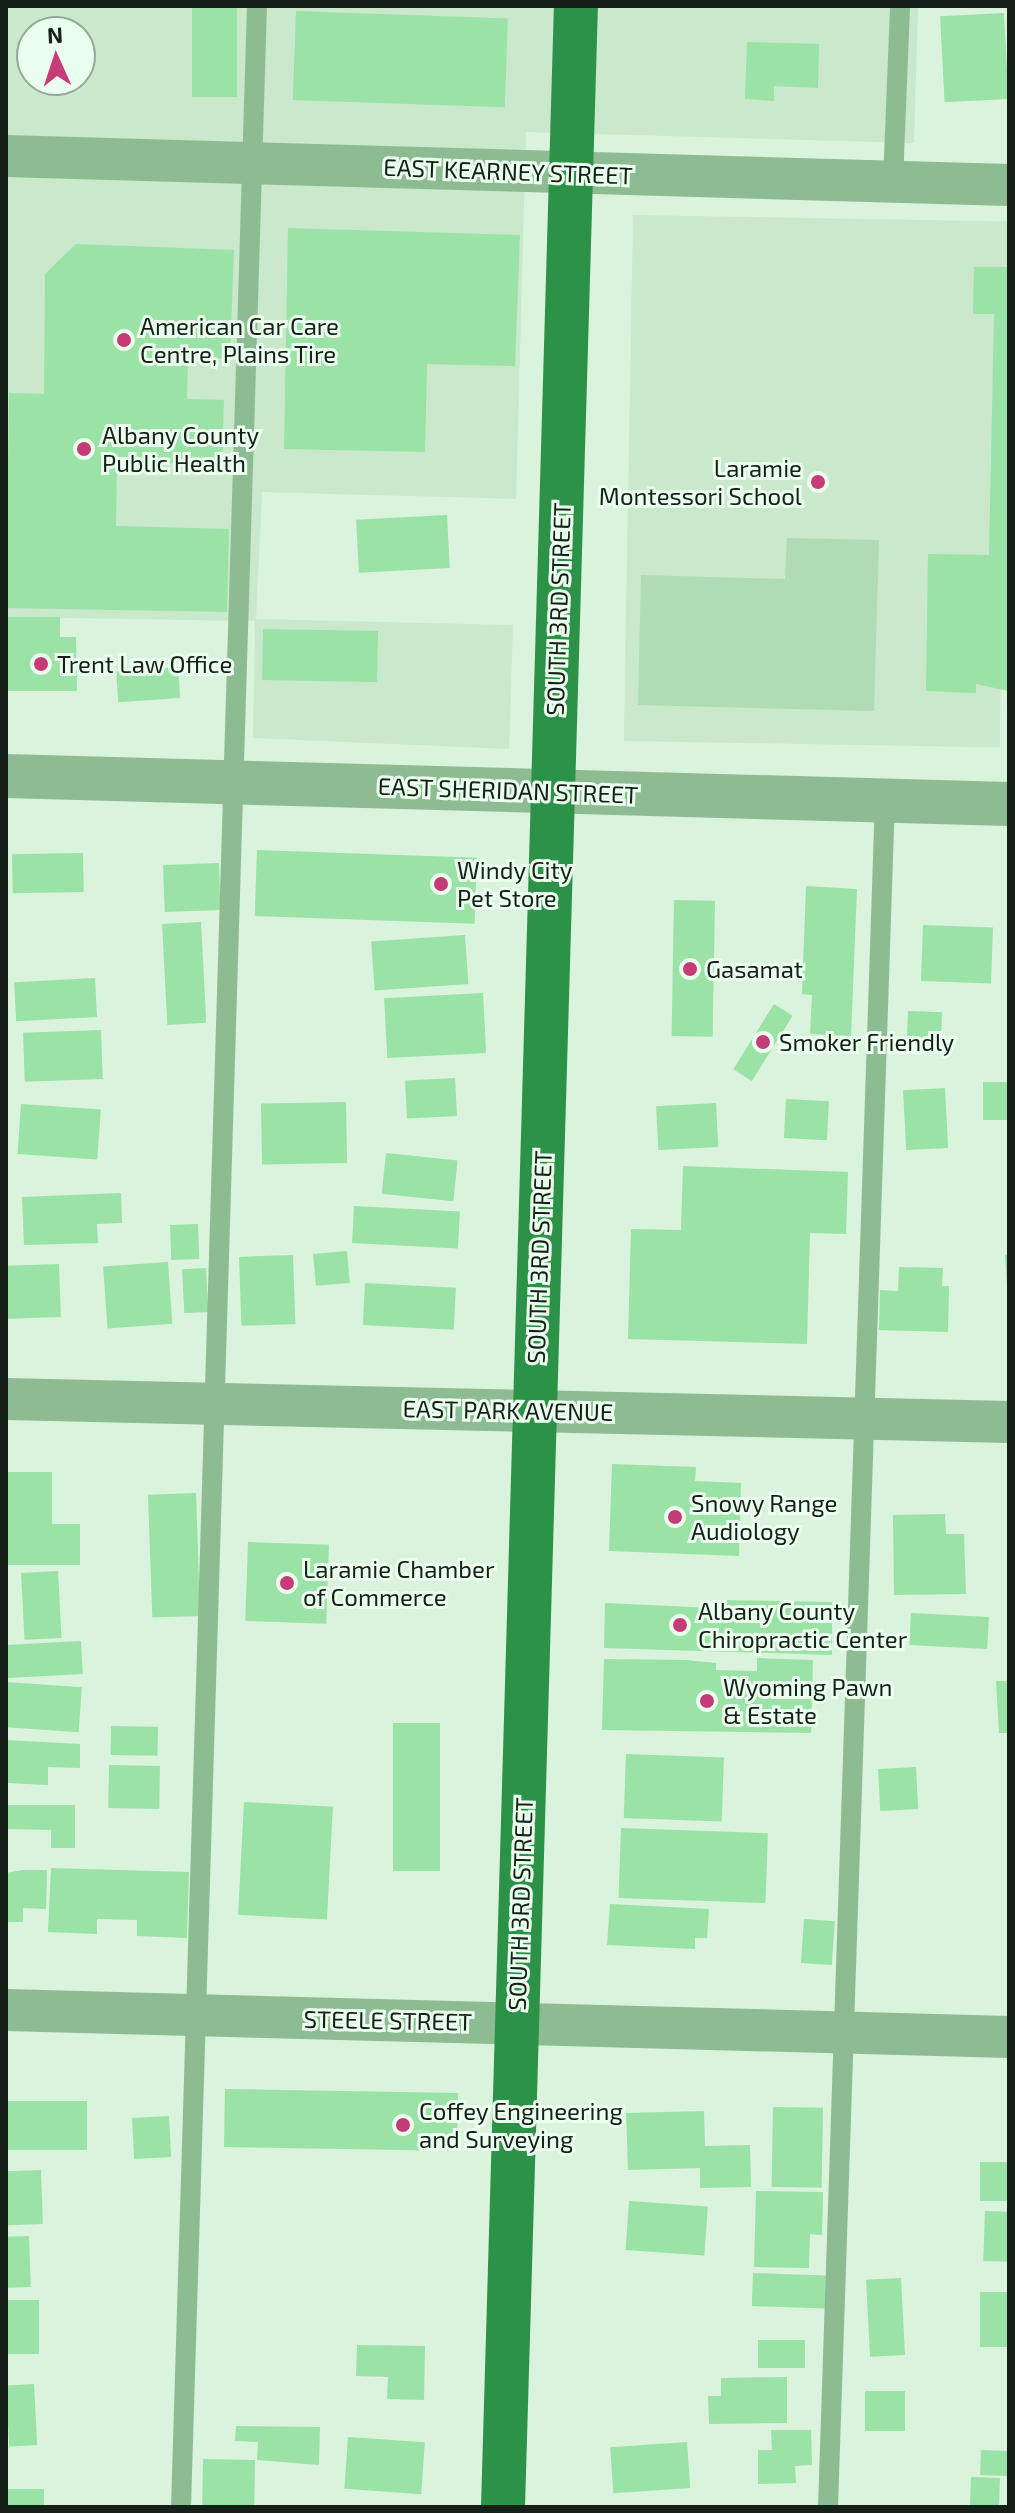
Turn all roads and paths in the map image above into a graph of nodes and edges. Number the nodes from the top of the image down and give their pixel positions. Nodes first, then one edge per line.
1 (257, 6) edge
2 (576, 6) edge
3 (900, 6) edge
4 (6, 156) edge
5 (253, 163) junction
6 (571, 173) junction
7 (893, 182) junction
8 (1009, 185) edge
9 (6, 776) edge
10 (234, 782) junction
11 (553, 791) junction
12 (885, 801) junction
13 (1009, 804) edge
14 (6, 1399) edge
15 (215, 1404) junction
16 (535, 1411) junction
17 (864, 1419) junction
18 (1009, 1422) edge
19 (6, 2010) edge
20 (196, 2015) junction
21 (517, 2023) junction
22 (842, 2032) junction
23 (1009, 2037) edge
24 (181, 2507) edge
25 (503, 2507) edge
26 (828, 2507) edge

1 - 5 lane
2 - 6 main road, SOUTH 3RD STREET
3 - 7 lane
4 - 5 street, EAST KEARNEY STREET
5 - 6 street, EAST KEARNEY STREET
5 - 10 lane
6 - 7 street, EAST KEARNEY STREET
6 - 11 main road, SOUTH 3RD STREET
7 - 8 street, EAST KEARNEY STREET
9 - 10 street, EAST SHERIDAN STREET
10 - 11 street, EAST SHERIDAN STREET
10 - 15 lane
11 - 12 street, EAST SHERIDAN STREET
11 - 16 main road, SOUTH 3RD STREET
12 - 13 street, EAST SHERIDAN STREET
12 - 17 lane
14 - 15 street, EAST PARK AVENUE
15 - 16 street, EAST PARK AVENUE
15 - 20 lane
16 - 17 street, EAST PARK AVENUE
16 - 21 main road, SOUTH 3RD STREET
17 - 18 street, EAST PARK AVENUE
17 - 22 lane
19 - 20 street, STEELE STREET
20 - 21 street, STEELE STREET
20 - 24 lane
21 - 22 street, STEELE STREET
21 - 25 main road, SOUTH 3RD STREET
22 - 23 street, STEELE STREET
22 - 26 lane

